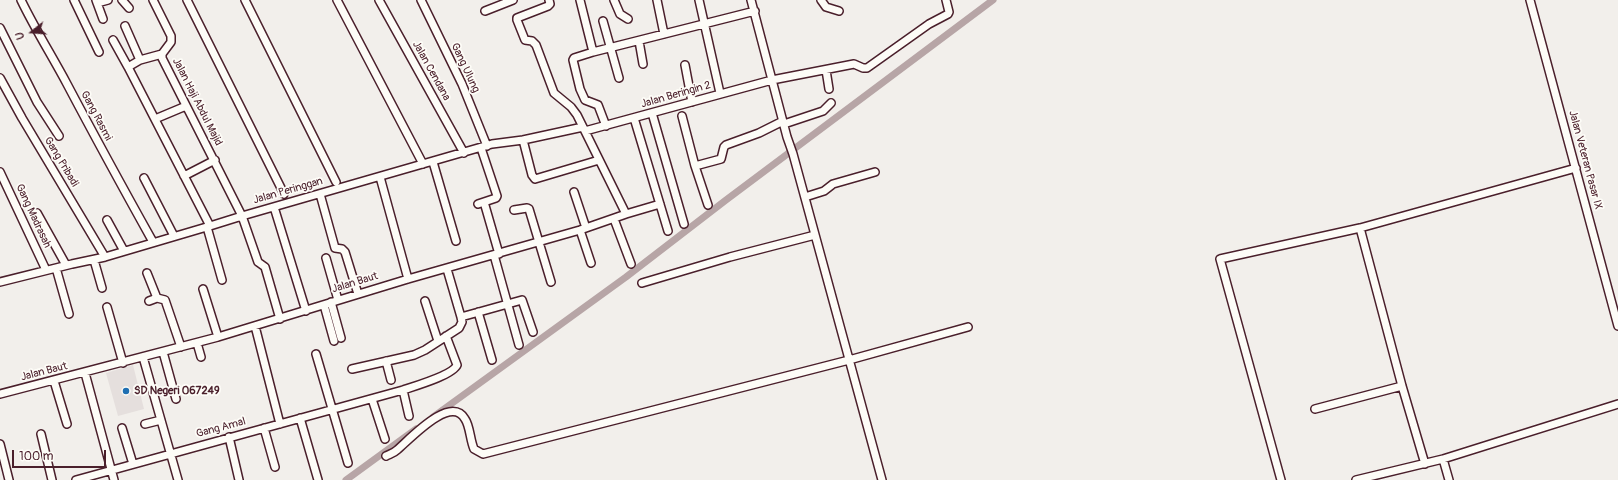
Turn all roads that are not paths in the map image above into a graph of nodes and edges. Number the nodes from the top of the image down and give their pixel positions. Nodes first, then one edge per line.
1 (21, 0) edge
2 (74, 0) edge
3 (108, 0) edge
4 (122, 0) edge
5 (153, 0) edge
6 (187, 0) edge
7 (246, 0) edge
8 (337, 0) edge
9 (379, 0) edge
10 (421, 0) edge
11 (513, 0) edge
12 (549, 0) edge
13 (580, 0) edge
14 (614, 0) edge
15 (657, 0) edge
16 (699, 0) edge
17 (751, 0) edge
18 (821, 0) edge
19 (946, 0) edge
20 (1530, 0) edge
21 (97, 2) edge
22 (129, 8) dead end
23 (485, 11) dead end
24 (755, 11) junction
25 (839, 11) dead end
26 (103, 19) dead end
27 (628, 20) dead end
28 (603, 21) dead end
29 (704, 23) junction
30 (124, 26) dead end
31 (0, 28) edge
32 (664, 34) junction
33 (113, 40) dead end
34 (639, 41) junction
35 (610, 49) junction
36 (99, 52) dead end
37 (593, 52) junction
38 (162, 54) junction
39 (140, 60) junction
40 (643, 64) dead end
41 (685, 65) dead end
42 (128, 67) junction
43 (826, 70) junction
44 (0, 78) edge
45 (620, 78) dead end
46 (772, 80) junction
47 (829, 89) dead end
48 (720, 94) junction
49 (692, 102) junction
50 (831, 103) dead end
51 (186, 106) junction
52 (652, 113) junction
53 (682, 116) dead end
54 (634, 118) junction
55 (155, 119) junction
56 (783, 123) junction
57 (606, 126) junction
58 (584, 129) junction
59 (59, 136) dead end
60 (523, 140) junction
61 (484, 147) junction
62 (464, 153) junction
63 (215, 160) junction
64 (600, 160) junction
65 (433, 162) junction
66 (423, 164) junction
67 (695, 166) junction
68 (1576, 168) junction
69 (0, 172) edge
70 (875, 172) dead end
71 (184, 176) junction
72 (380, 177) junction
73 (144, 178) dead end
74 (336, 182) dead end
75 (574, 192) dead end
76 (284, 194) dead end
77 (320, 194) junction
78 (805, 197) junction
79 (660, 204) junction
80 (708, 205) dead end
81 (274, 207) junction
82 (514, 210) dead end
83 (37, 213) dead end
84 (626, 214) junction
85 (242, 216) junction
86 (614, 218) junction
87 (108, 220) dead end
88 (684, 224) dead end
89 (209, 227) junction
90 (1360, 228) junction
91 (583, 229) junction
92 (668, 231) dead end
93 (815, 235) junction
94 (174, 236) junction
95 (456, 241) dead end
96 (540, 241) junction
97 (154, 242) junction
98 (124, 251) junction
99 (497, 254) junction
100 (105, 257) junction
101 (326, 258) dead end
102 (94, 260) junction
103 (590, 263) dead end
104 (631, 264) dead end
105 (66, 265) junction
106 (56, 268) junction
107 (447, 269) junction
108 (46, 270) junction
109 (147, 273) dead end
110 (408, 279) junction
111 (222, 280) dead end
112 (0, 282) edge
113 (551, 282) dead end
114 (642, 283) dead end
115 (102, 288) dead end
116 (203, 289) dead end
117 (358, 294) junction
118 (158, 298) junction
119 (338, 300) junction
120 (149, 301) dead end
121 (425, 301) dead end
122 (327, 304) junction
123 (507, 304) junction
124 (107, 307) dead end
125 (306, 311) junction
126 (478, 312) junction
127 (69, 314) dead end
128 (461, 317) junction
129 (280, 319) junction
130 (255, 326) junction
131 (1618, 326) edge
132 (968, 328) dead end
133 (533, 332) dead end
134 (446, 336) junction
135 (218, 337) junction
136 (337, 340) dead end
137 (438, 342) junction
138 (197, 343) junction
139 (519, 345) dead end
140 (181, 347) junction
141 (163, 352) junction
142 (316, 354) dead end
143 (144, 357) junction
144 (201, 357) dead end
145 (492, 360) dead end
146 (849, 360) junction
147 (386, 361) junction
148 (123, 363) junction
149 (352, 369) dead end
150 (85, 373) junction
151 (391, 380) dead end
152 (54, 381) junction
153 (1402, 386) junction
154 (403, 390) junction
155 (0, 394) edge
156 (176, 399) dead end
157 (372, 399) junction
158 (1618, 404) edge
159 (332, 409) junction
160 (1315, 409) dead end
161 (409, 416) dead end
162 (300, 418) junction
163 (161, 420) junction
164 (67, 424) dead end
165 (145, 424) dead end
166 (280, 424) junction
167 (122, 428) dead end
168 (264, 428) junction
169 (41, 434) dead end
170 (229, 437) junction
171 (385, 439) dead end
172 (0, 444) edge
173 (170, 453) junction
174 (386, 456) dead end
175 (1443, 459) junction
176 (348, 463) dead end
177 (133, 464) junction
178 (1425, 464) junction
179 (275, 467) dead end
180 (112, 470) junction
181 (9, 480) edge
182 (52, 480) edge
183 (76, 480) edge
184 (114, 480) edge
185 (178, 480) edge
186 (239, 480) edge
187 (318, 480) edge
188 (882, 480) edge
189 (1281, 480) edge
190 (1356, 480) edge
191 (1449, 480) edge

1 - 97 street, Gang Rasmi
2 - 36 street
3 - 21 street
4 - 22 street
5 - 38 street, Jalan Haji Abdul Majid
6 - 76 street
7 - 74 street
8 - 66 street
9 - 62 street, Jalan Cendana
10 - 61 street, Gang Ulung
11 - 23 street
12 - 58 street
13 - 37 street
14 - 27 street
15 - 32 street
16 - 29 street
17 - 24 street
18 - 25 street
19 - 43 street, Jalan Beringin 2
20 - 68 street, Jalan Veteran Pasar IX
21 - 26 street
24 - 29 street
24 - 46 street
28 - 35 street
29 - 32 street
29 - 48 street
30 - 39 street
31 - 59 street
32 - 34 street
33 - 42 street
34 - 35 street
34 - 40 street
35 - 37 street
35 - 45 street
37 - 57 street
38 - 39 street
38 - 51 street, Jalan Haji Abdul Majid
39 - 42 street
41 - 49 street
42 - 55 street
43 - 46 street, Jalan Beringin 2
43 - 47 street
44 - 100 street, Gang Pribadi
46 - 48 street, Jalan Beringin 2
46 - 56 street
48 - 49 street, Jalan Beringin 2
49 - 52 street, Jalan Beringin 2
50 - 56 street
51 - 55 street
51 - 63 street, Jalan Haji Abdul Majid
52 - 54 street, Jalan Beringin 2
52 - 88 street
53 - 67 street
54 - 57 street, Jalan Beringin 2
54 - 79 street
55 - 71 street
56 - 67 street
56 - 78 street
57 - 58 street, Jalan Beringin 2
58 - 60 street, Jalan Peringgan
58 - 64 street
60 - 61 street, Jalan Peringgan
60 - 64 street
61 - 62 street, Jalan Peringgan
61 - 99 street
62 - 65 street, Jalan Peringgan
63 - 71 street
63 - 85 street, Jalan Haji Abdul Majid
64 - 84 street
65 - 66 street, Jalan Peringgan
65 - 95 street
66 - 72 street, Jalan Peringgan
67 - 80 street
68 - 90 street
68 - 131 street, Jalan Veteran Pasar IX
69 - 108 street, Gang Madrasah
70 - 78 street
71 - 89 street
72 - 77 street, Jalan Peringgan
72 - 110 street
73 - 94 street
75 - 91 street
77 - 81 street, Jalan Peringgan
77 - 117 street
78 - 93 street
79 - 84 street, Jalan Baut
79 - 92 street
81 - 85 street, Jalan Peringgan
81 - 125 street
82 - 96 street
83 - 105 street
84 - 86 street, Jalan Baut
85 - 89 street, Jalan Peringgan
85 - 129 street, Jalan Haji Abdul Majid
86 - 91 street, Jalan Baut
86 - 104 street
87 - 98 street
89 - 94 street, Jalan Peringgan
89 - 111 street
90 - 153 street
90 - 189 street
91 - 96 street, Jalan Baut
91 - 103 street
93 - 114 street
93 - 146 street
94 - 97 street, Jalan Peringgan
96 - 99 street, Jalan Baut
96 - 113 street
97 - 98 street, Jalan Peringgan
98 - 100 street, Jalan Peringgan
99 - 107 street, Jalan Baut
99 - 123 street
100 - 102 street, Jalan Peringgan
101 - 119 street
102 - 105 street, Jalan Peringgan
102 - 115 street
105 - 106 street, Jalan Peringgan
106 - 108 street, Jalan Peringgan
106 - 127 street
107 - 110 street, Jalan Baut
107 - 128 street
108 - 112 street, Jalan Peringgan
109 - 118 street
110 - 117 street, Jalan Baut
116 - 135 street
117 - 119 street, Jalan Baut
118 - 120 street
118 - 140 street
119 - 122 street, Jalan Baut
121 - 137 street
122 - 125 street, Jalan Baut
122 - 136 street
123 - 126 street
123 - 133 street
123 - 139 street
124 - 148 street
125 - 129 street, Jalan Baut
126 - 128 street
126 - 145 street
128 - 134 street
129 - 130 street, Jalan Baut
130 - 135 street, Jalan Baut
130 - 166 street
132 - 146 street
134 - 137 street
134 - 154 street, Gang Amal
135 - 138 street, Jalan Baut
137 - 147 street
138 - 140 street, Jalan Baut
138 - 144 street
140 - 141 street, Jalan Baut
141 - 143 street, Jalan Baut
141 - 156 street
142 - 159 street
143 - 148 street, Jalan Baut
143 - 163 street
146 - 174 street
146 - 188 street
147 - 149 street
147 - 151 street
148 - 150 street, Jalan Baut
150 - 152 street, Jalan Baut
150 - 180 street
152 - 155 street, Jalan Baut
152 - 164 street
153 - 160 street
153 - 178 street
154 - 157 street, Gang Amal
154 - 161 street
157 - 159 street, Gang Amal
157 - 171 street
158 - 175 street
159 - 162 street, Gang Amal
159 - 176 street
162 - 166 street, Gang Amal
162 - 187 street
163 - 165 street
163 - 173 street
166 - 168 street, Gang Amal
167 - 177 street
168 - 170 street, Gang Amal
168 - 179 street
169 - 182 street
170 - 173 street, Gang Amal
170 - 186 street
172 - 181 street
173 - 177 street, Gang Amal
173 - 185 street
175 - 178 street
175 - 191 street
177 - 180 street, Gang Amal
178 - 190 street
180 - 183 street, Gang Amal
180 - 184 street

